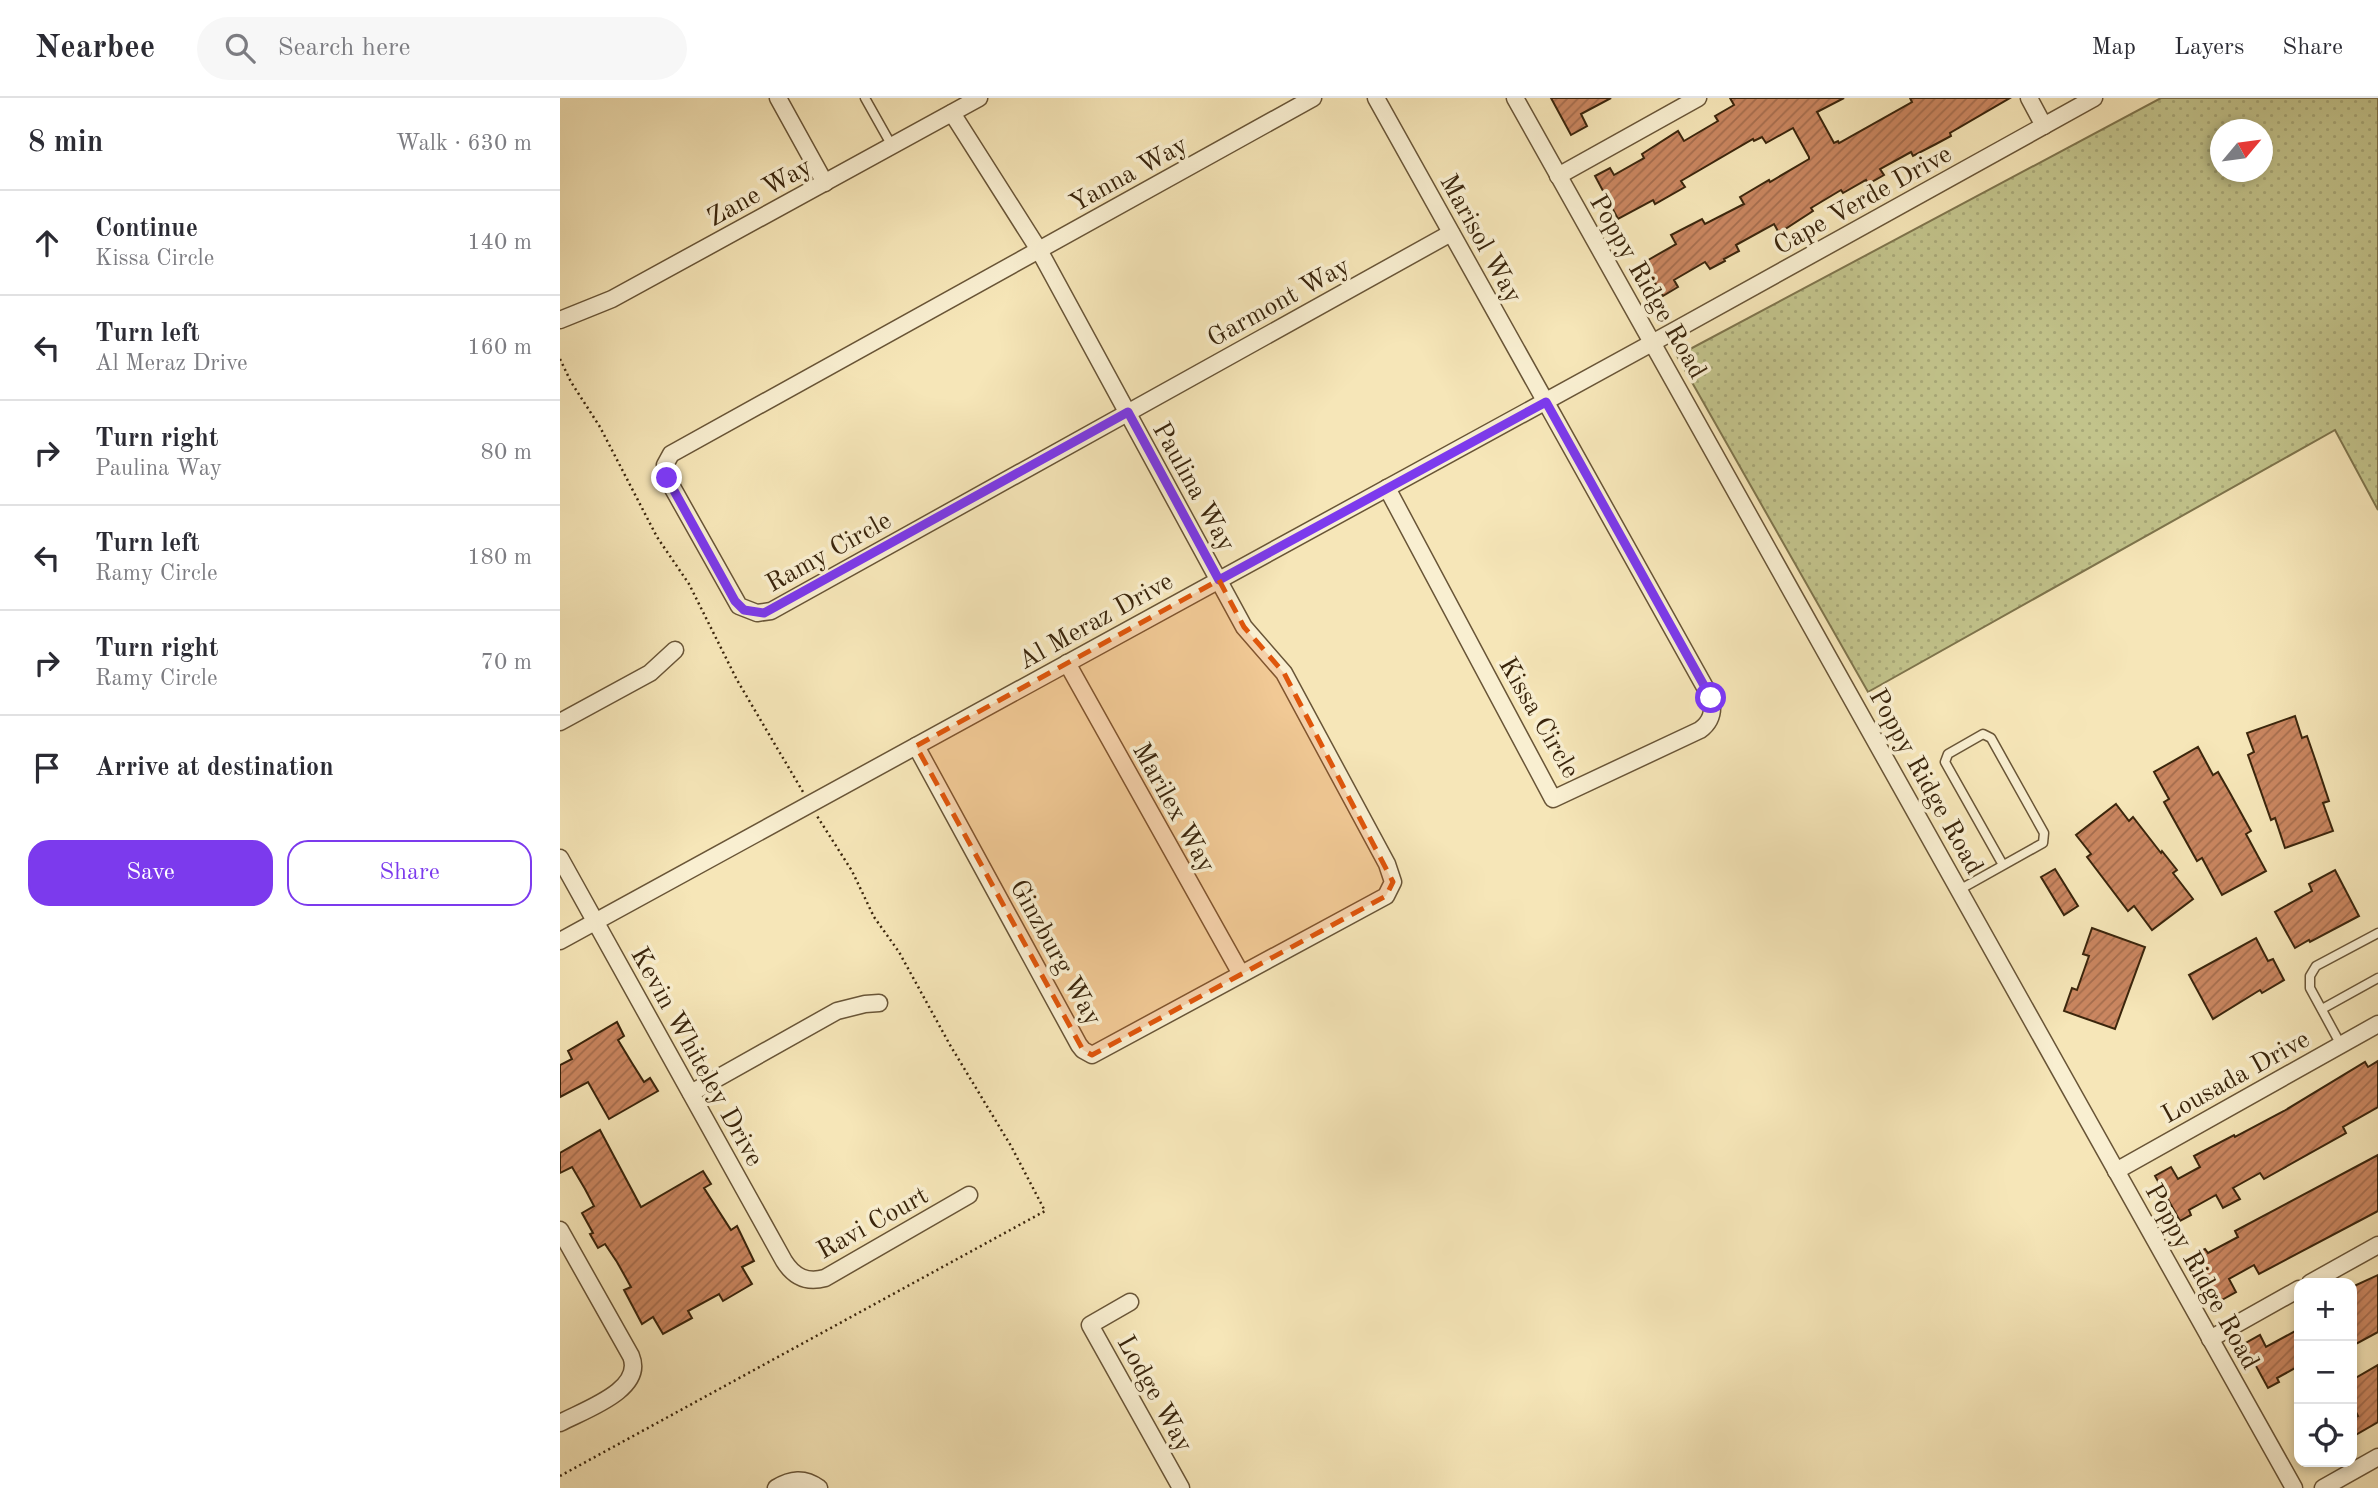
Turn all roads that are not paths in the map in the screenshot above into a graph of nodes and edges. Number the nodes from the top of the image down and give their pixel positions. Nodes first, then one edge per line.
1 (778, 98) edge
2 (865, 98) edge
3 (979, 98) edge
4 (1313, 98) edge
5 (1376, 98) edge
6 (1515, 98) edge
7 (1698, 98) edge
8 (2029, 98) edge
9 (2094, 98) edge
10 (953, 113) junction
11 (2044, 126) junction
12 (892, 146) junction
13 (1558, 176) junction
14 (825, 183) junction
15 (1451, 233) junction
16 (1039, 250) junction
17 (560, 320) edge
18 (1653, 342) junction
19 (1546, 402) junction
20 (1128, 412) junction
21 (1387, 488) junction
22 (1219, 580) junction
23 (675, 650) dead end
24 (1067, 663) junction
25 (560, 722) edge
26 (916, 746) junction
27 (560, 858) edge
28 (2003, 865) junction
29 (1393, 882) joint
30 (1959, 890) junction
31 (596, 922) junction
32 (2378, 933) edge
33 (560, 941) edge
34 (1241, 974) junction
35 (2378, 978) edge
36 (879, 1003) dead end
37 (2322, 1009) junction
38 (2378, 1024) edge
39 (2341, 1045) junction
40 (691, 1093) junction
41 (2116, 1171) junction
42 (969, 1195) dead end
43 (560, 1230) edge
44 (2378, 1245) edge
45 (797, 1276) joint
46 (2319, 1278) edge
47 (2294, 1292) edge
48 (1130, 1302) dead end
49 (2210, 1339) junction
50 (560, 1423) edge
51 (2378, 1457) edge
52 (776, 1488) edge
53 (818, 1488) edge
54 (1181, 1488) edge
55 (2294, 1488) edge
56 (2323, 1488) edge

1 - 14 street
2 - 12 lane
3 - 10 street, Zane Way
4 - 16 street, Yanna Way
5 - 15 street, Marisol Way
6 - 13 street, Poppy Ridge Road
7 - 13 street
8 - 11 street
9 - 11 street, Cape Verde Drive
10 - 12 street, Zane Way
10 - 16 street, Paulina Way
11 - 18 street, Cape Verde Drive
12 - 14 street, Zane Way
13 - 18 street, Poppy Ridge Road
14 - 17 street, Zane Way
15 - 19 street, Marisol Way
15 - 20 street, Garmont Way
16 - 20 street, Paulina Way
16 - 20 street, Ramy Circle
18 - 19 street, Al Meraz Drive
18 - 30 street, Poppy Ridge Road
19 - 21 street, Al Meraz Drive
19 - 21 street, Kissa Circle
20 - 22 street, Paulina Way
21 - 22 street, Al Meraz Drive
22 - 24 street, Al Meraz Drive
22 - 29 street, Paulina Way
23 - 25 street
24 - 26 street, Al Meraz Drive
24 - 34 street, Marilex Way
26 - 31 street, Al Meraz Drive
26 - 34 street, Ginzburg Way
27 - 31 street, Kevin Whiteley Drive
28 - 28 lane
28 - 30 lane
29 - 34 street, Ginzburg Way
30 - 41 street, Poppy Ridge Road
31 - 33 street, Al Meraz Drive
31 - 40 street, Kevin Whiteley Drive
32 - 37 lane
35 - 37 lane
36 - 40 street
37 - 39 lane
38 - 39 street, Lousada Drive
39 - 41 street, Lousada Drive
40 - 45 street, Kevin Whiteley Drive
41 - 49 street, Poppy Ridge Road
42 - 45 street, Ravi Court
43 - 50 street
44 - 46 street
47 - 49 street
48 - 54 street, Lodge Way
49 - 55 street, Poppy Ridge Road
51 - 56 street
52 - 53 street

